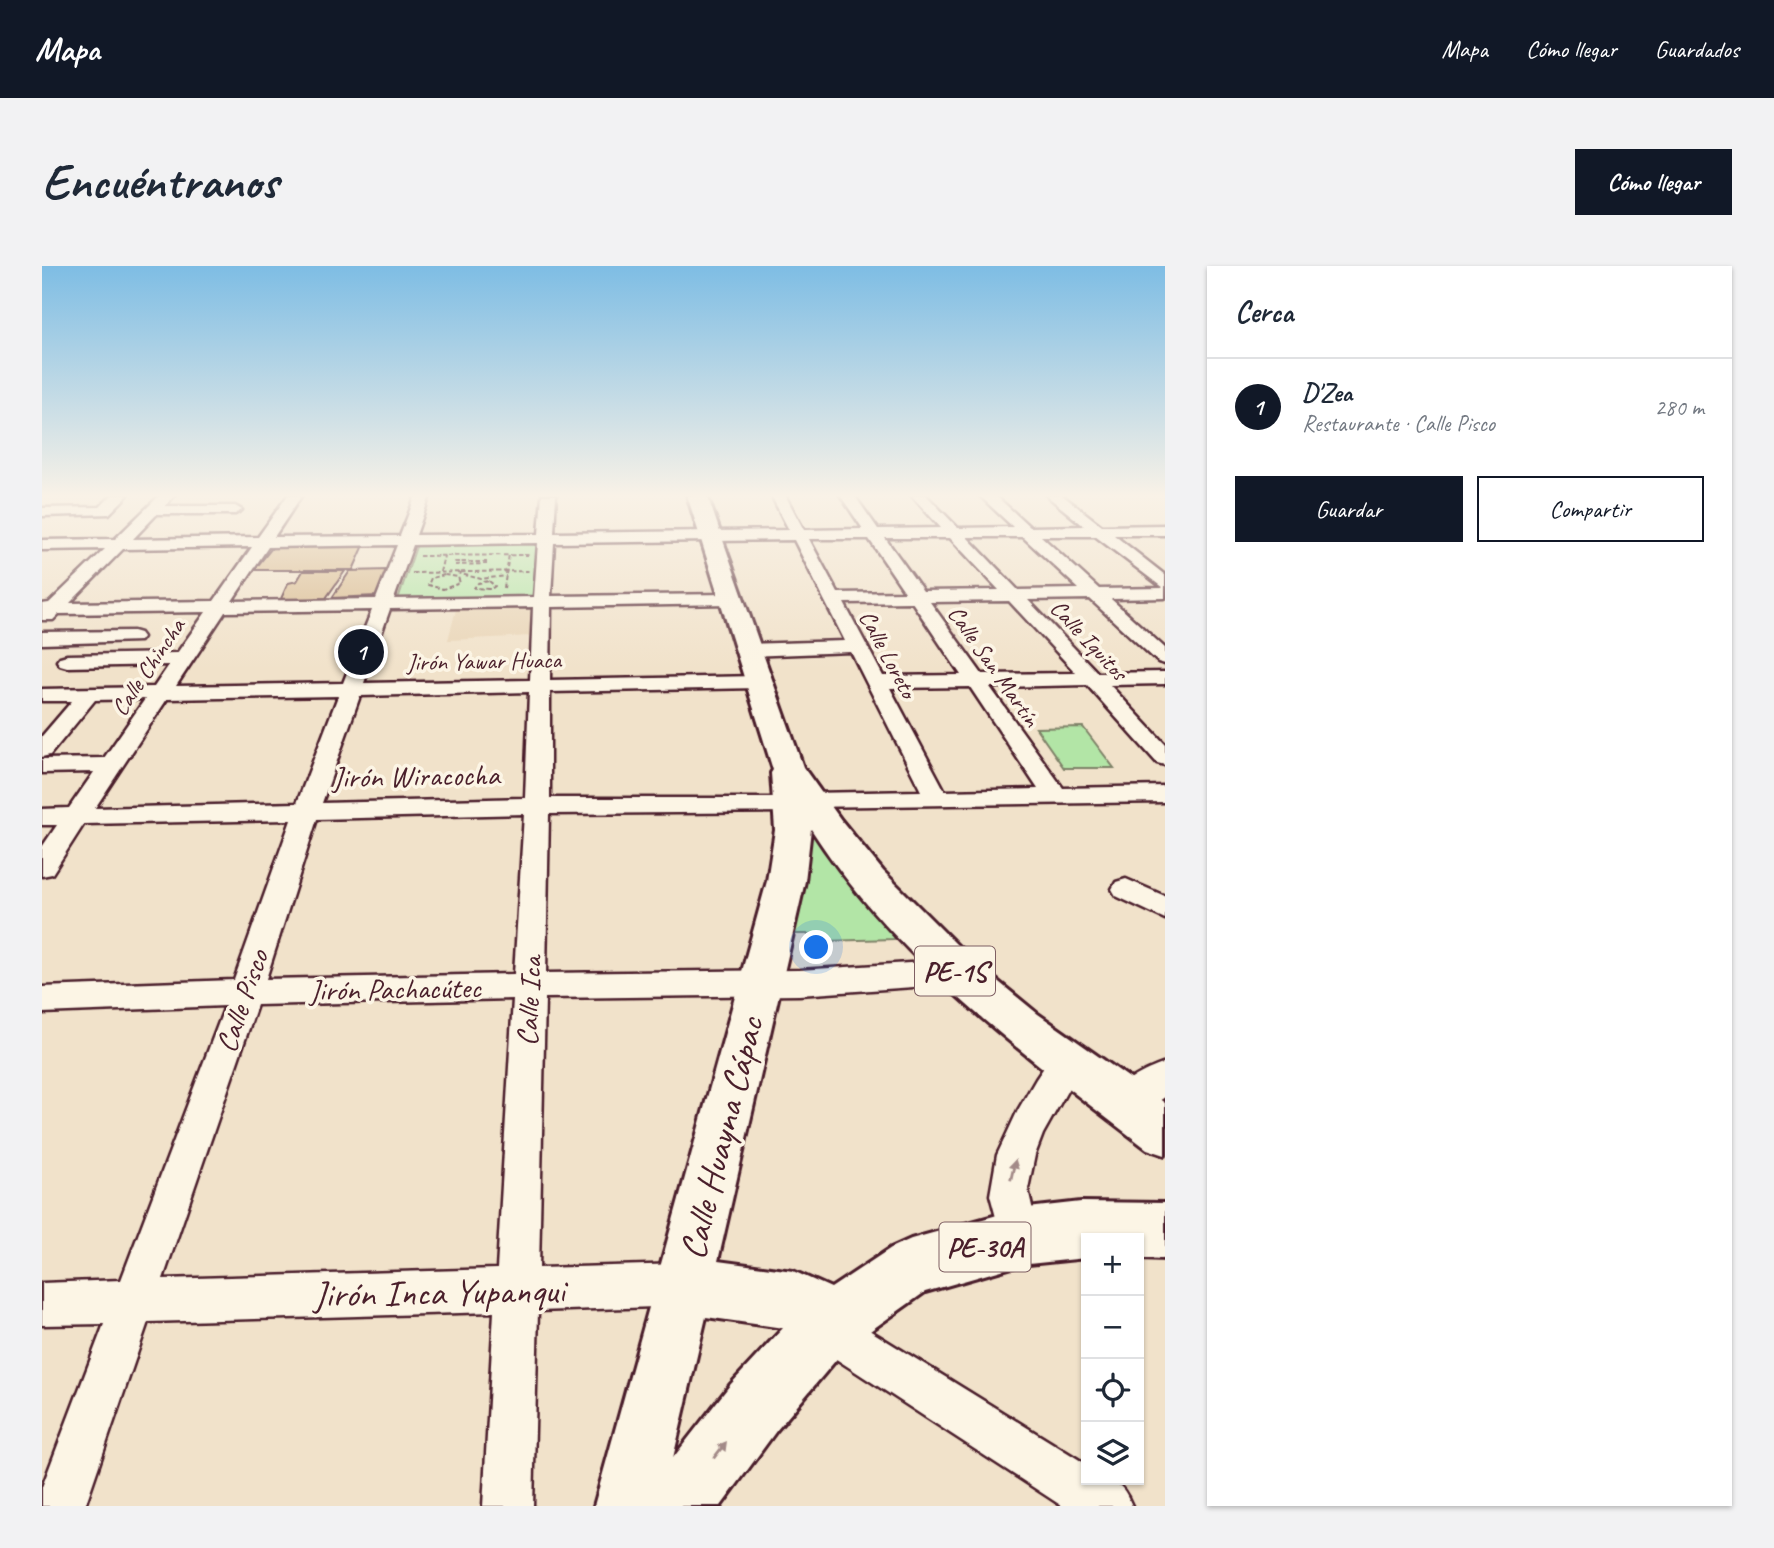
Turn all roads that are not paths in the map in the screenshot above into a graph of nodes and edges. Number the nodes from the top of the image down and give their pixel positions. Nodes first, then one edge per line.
1 (111, 553) edge
2 (250, 553) edge
3 (412, 553) edge
4 (538, 553) edge
5 (715, 553) edge
6 (808, 553) edge
7 (884, 553) edge
8 (974, 553) edge
9 (1049, 553) edge
10 (1126, 553) edge
11 (1165, 583) edge
12 (1165, 593) edge
13 (1096, 595) junction
14 (915, 596) junction
15 (1015, 596) junction
16 (831, 598) junction
17 (731, 599) junction
18 (542, 602) junction
19 (385, 604) junction
20 (158, 607) junction
21 (221, 607) junction
22 (46, 613) edge
23 (89, 637) junction
24 (133, 637) junction
25 (42, 638) edge
26 (856, 646) junction
27 (748, 650) junction
28 (1165, 658) edge
29 (185, 659) junction
30 (115, 660) junction
31 (67, 661) junction
32 (1165, 678) edge
33 (1093, 679) junction
34 (975, 681) junction
35 (759, 682) junction
36 (875, 682) junction
37 (541, 687) junction
38 (42, 688) edge
39 (350, 690) junction
40 (162, 693) junction
41 (42, 695) edge
42 (88, 695) junction
43 (46, 740) edge
44 (1165, 758) edge
45 (113, 765) junction
46 (42, 766) edge
47 (796, 791) junction
48 (1165, 794) edge
49 (1055, 795) junction
50 (937, 798) junction
51 (537, 806) junction
52 (307, 810) junction
53 (78, 816) junction
54 (42, 817) edge
55 (42, 867) edge
56 (1126, 889) dead end
57 (1165, 909) edge
58 (957, 972) junction
59 (760, 983) junction
60 (529, 986) junction
61 (246, 992) junction
62 (42, 1000) edge
63 (1067, 1060) junction
64 (1165, 1078) edge
65 (1125, 1104) junction
66 (1165, 1132) edge
67 (1165, 1231) edge
68 (1019, 1237) junction
69 (684, 1285) junction
70 (515, 1290) junction
71 (135, 1299) junction
72 (42, 1304) edge
73 (825, 1326) junction
74 (60, 1506) edge
75 (508, 1506) edge
76 (628, 1506) edge
77 (682, 1506) edge
78 (1107, 1506) edge

1 - 22 street
2 - 21 street, Calle Chincha
3 - 19 street, Calle Pisco
4 - 18 street, Calle Ica
5 - 17 highway, PE-1S
6 - 16 street, Calle Loreto
7 - 14 street, Calle San Martín
8 - 15 street, Calle Iquitos
9 - 13 street
10 - 11 street
12 - 13 street
13 - 15 street
13 - 28 street
14 - 15 street
14 - 16 street
14 - 34 street, Calle San Martín
15 - 33 street, Calle Iquitos
16 - 26 street, Calle Loreto
17 - 18 street
17 - 27 highway, PE-1S
18 - 19 street
18 - 37 street, Calle Ica
19 - 21 street
19 - 39 street, Calle Pisco
20 - 21 street
20 - 22 street
20 - 24 street
21 - 29 street, Calle Chincha
23 - 24 street
23 - 25 street
23 - 31 street
24 - 30 street
26 - 27 street
26 - 36 street, Calle Loreto
27 - 35 highway, PE-1S
29 - 30 street
29 - 40 street, Calle Chincha
30 - 31 street
31 - 38 street
32 - 33 street
33 - 34 street
33 - 44 street, Calle Iquitos
34 - 36 street
34 - 49 street, Calle San Martín
35 - 37 street, Jirón Yawar Huaca
35 - 47 highway, PE-1S
36 - 50 street, Calle Loreto
37 - 39 street, Jirón Yawar Huaca
37 - 51 street, Calle Ica
39 - 40 street, Jirón Yawar Huaca
39 - 52 street, Calle Pisco
40 - 42 street, Jirón Yawar Huaca
40 - 45 street, Calle Chincha
41 - 42 street, Jirón Yawar Huaca
42 - 43 street
45 - 46 street
45 - 53 street, Calle Chincha
47 - 50 street, Jirón Wiracocha
47 - 51 street, Jirón Wiracocha
47 - 58 highway, PE-1S
47 - 59 highway, Calle Huayna Cápac
48 - 49 street, Jirón Wiracocha
49 - 50 street, Jirón Wiracocha
51 - 52 street, Jirón Wiracocha
51 - 60 street, Calle Ica
52 - 53 street, Jirón Wiracocha
52 - 61 street, Calle Pisco
53 - 54 street, Jirón Wiracocha
53 - 55 street, Calle Chincha
56 - 57 street
58 - 59 street, Jirón Pachacútec
58 - 63 highway, PE-1S
59 - 60 street, Jirón Pachacútec
59 - 69 highway, Calle Huayna Cápac
60 - 61 street, Jirón Pachacútec
60 - 70 street, Calle Ica
61 - 62 street, Jirón Pachacútec
61 - 71 street, Calle Pisco
63 - 65 highway, PE-1S
68 -> 63 street
64 - 65 street
65 - 66 highway, PE-1S
67 - 68 highway, PE-30A
68 - 73 highway, PE-30A
69 - 70 street, Jirón Inca Yupanqui
69 - 73 highway, Jirón Inca Yupanqui
69 - 76 highway, Calle Huayna Cápac
70 - 71 street, Jirón Inca Yupanqui
70 - 75 street, Calle Ica
71 - 72 street, Jirón Inca Yupanqui
71 - 74 street, Calle Pisco
77 -> 73 highway, PE-30A
73 - 78 street

